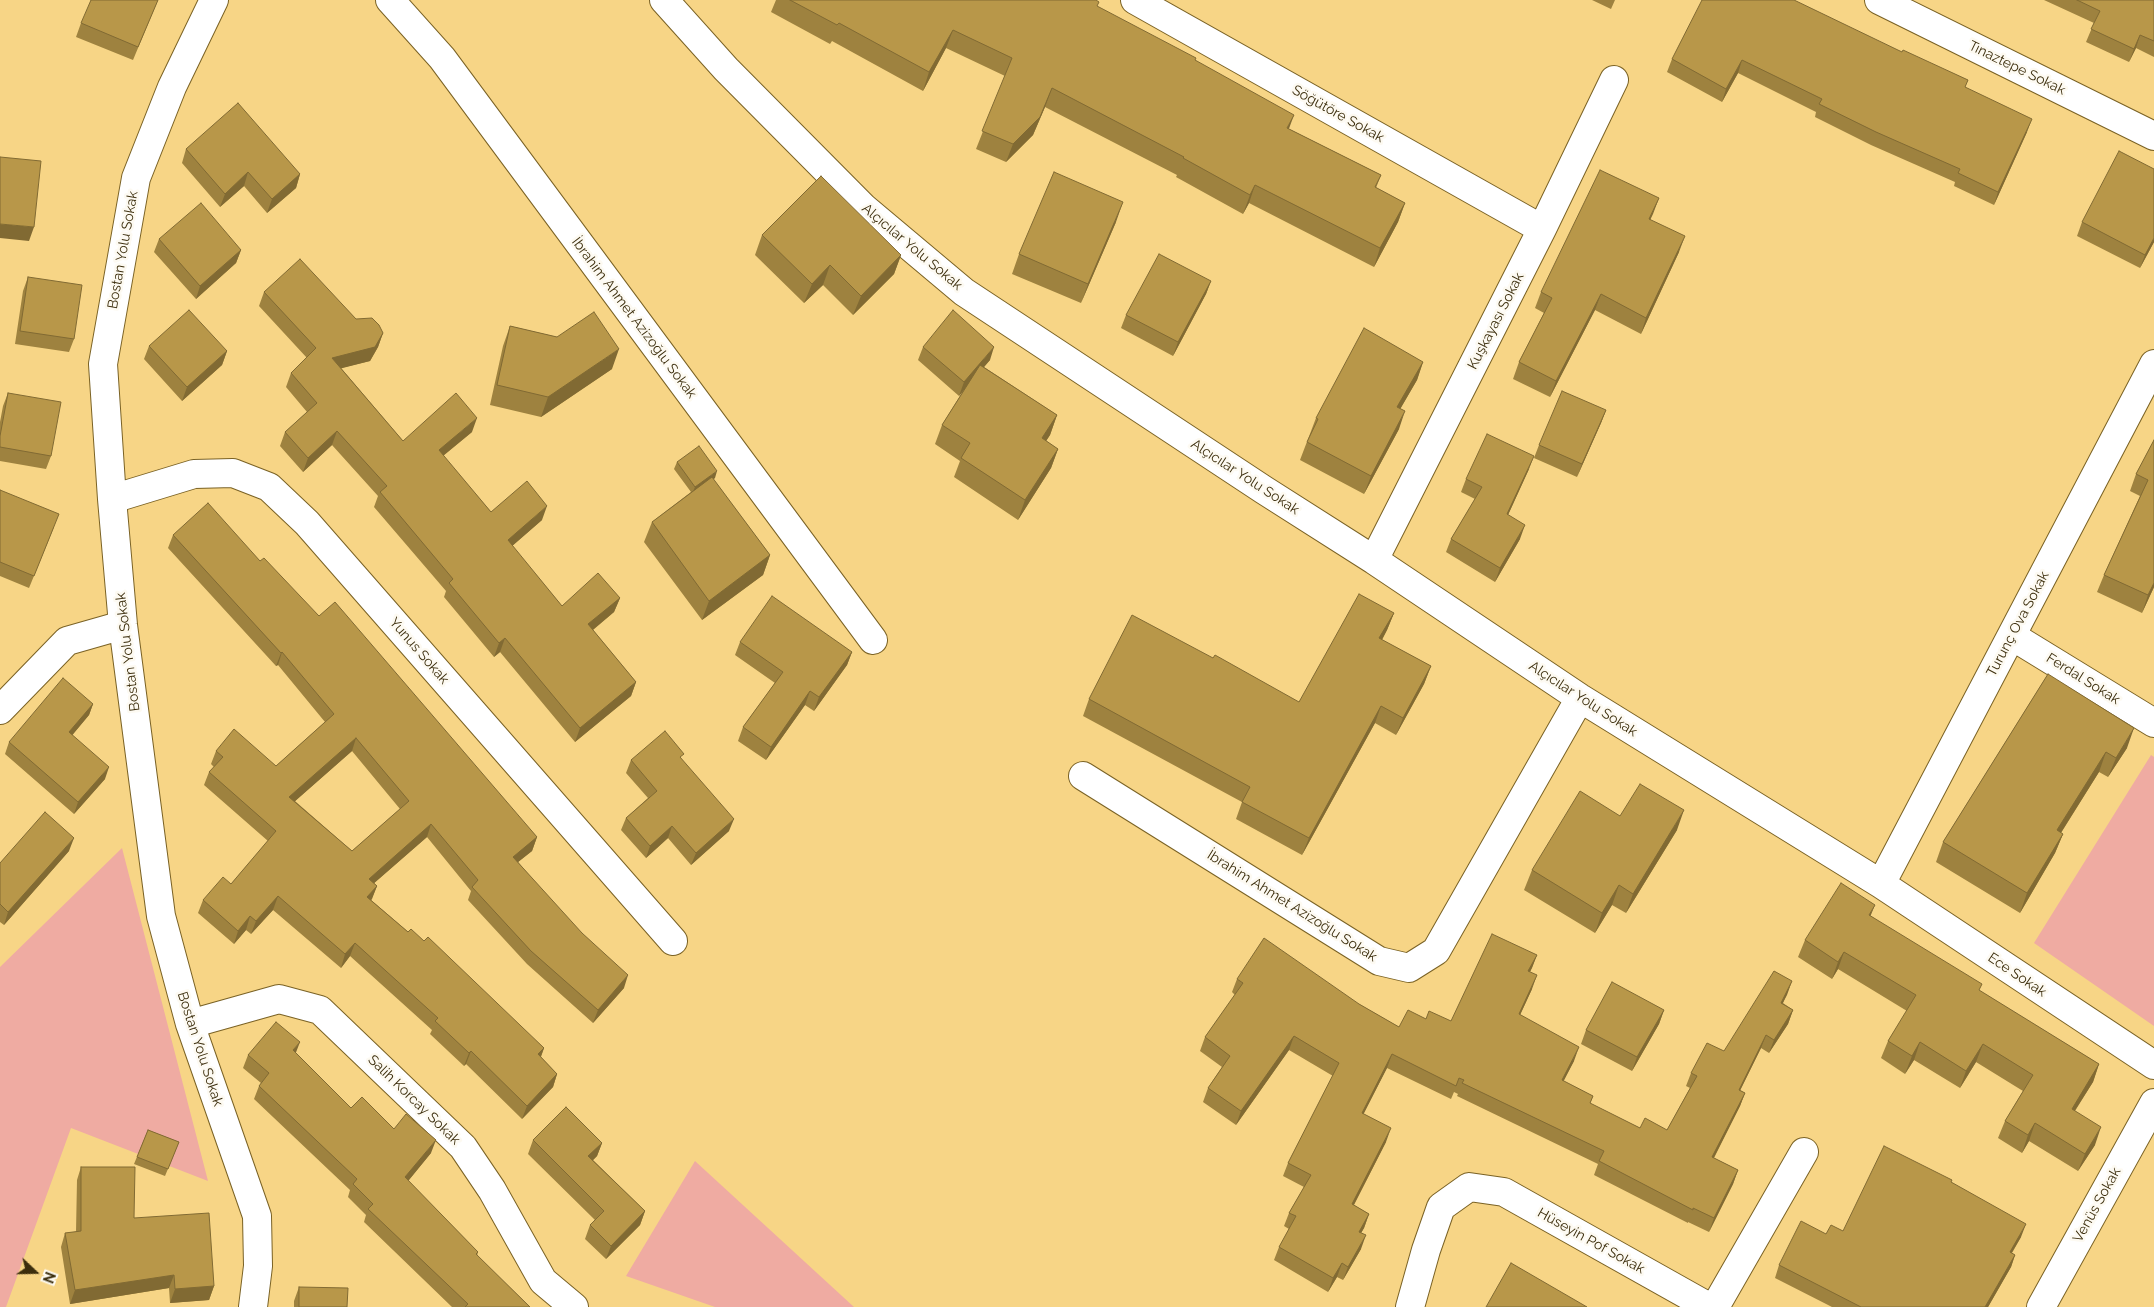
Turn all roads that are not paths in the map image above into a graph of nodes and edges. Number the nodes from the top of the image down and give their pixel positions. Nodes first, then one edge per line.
1 (214, 0) edge
2 (390, 0) edge
3 (664, 0) edge
4 (1135, 0) edge
5 (1879, 0) edge
6 (1614, 80) dead end
7 (2154, 136) edge
8 (1542, 229) junction
9 (2154, 364) edge
10 (112, 500) junction
11 (1374, 560) junction
12 (123, 625) junction
13 (2012, 636) junction
14 (873, 640) dead end
15 (1580, 698) junction
16 (0, 710) edge
17 (2154, 723) edge
18 (1083, 776) dead end
19 (1880, 884) junction
20 (673, 941) dead end
21 (190, 1024) junction
22 (2154, 1065) edge
23 (2154, 1103) edge
24 (1804, 1152) dead end
25 (254, 1307) edge
26 (574, 1307) edge
27 (1410, 1307) edge
28 (1709, 1307) edge
29 (1715, 1307) edge
30 (2041, 1307) edge

1 - 10 street, Bostan Yolu Sokak
2 - 14 street, İbrahim Ahmet Azizoğlu Sokak
3 - 11 street, Alçıcılar Yolu Sokak
4 - 8 street, Söğütöre Sokak
5 - 7 street, Tınaztepe Sokak
6 - 8 street, Kuşkayası Sokak
8 - 11 street, Kuşkayası Sokak
9 - 13 street, Turunç Ova Sokak
10 - 12 street, Bostan Yolu Sokak
10 - 20 street, Yunus Sokak
11 - 15 street, Alçıcılar Yolu Sokak
12 - 16 street
12 - 21 street, Bostan Yolu Sokak
13 - 17 street, Ferdal Sokak
13 - 19 street, Turunç Ova Sokak
15 - 18 street, İbrahim Ahmet Azizoğlu Sokak
15 - 19 street, Alçıcılar Yolu Sokak
19 - 22 street, Ece Sokak
21 - 25 street, Bostan Yolu Sokak
21 - 26 street, Salih Korcay Sokak
23 - 30 street, Venüs Sokak
24 - 29 street
27 - 28 street, Hüseyin Pof Sokak

